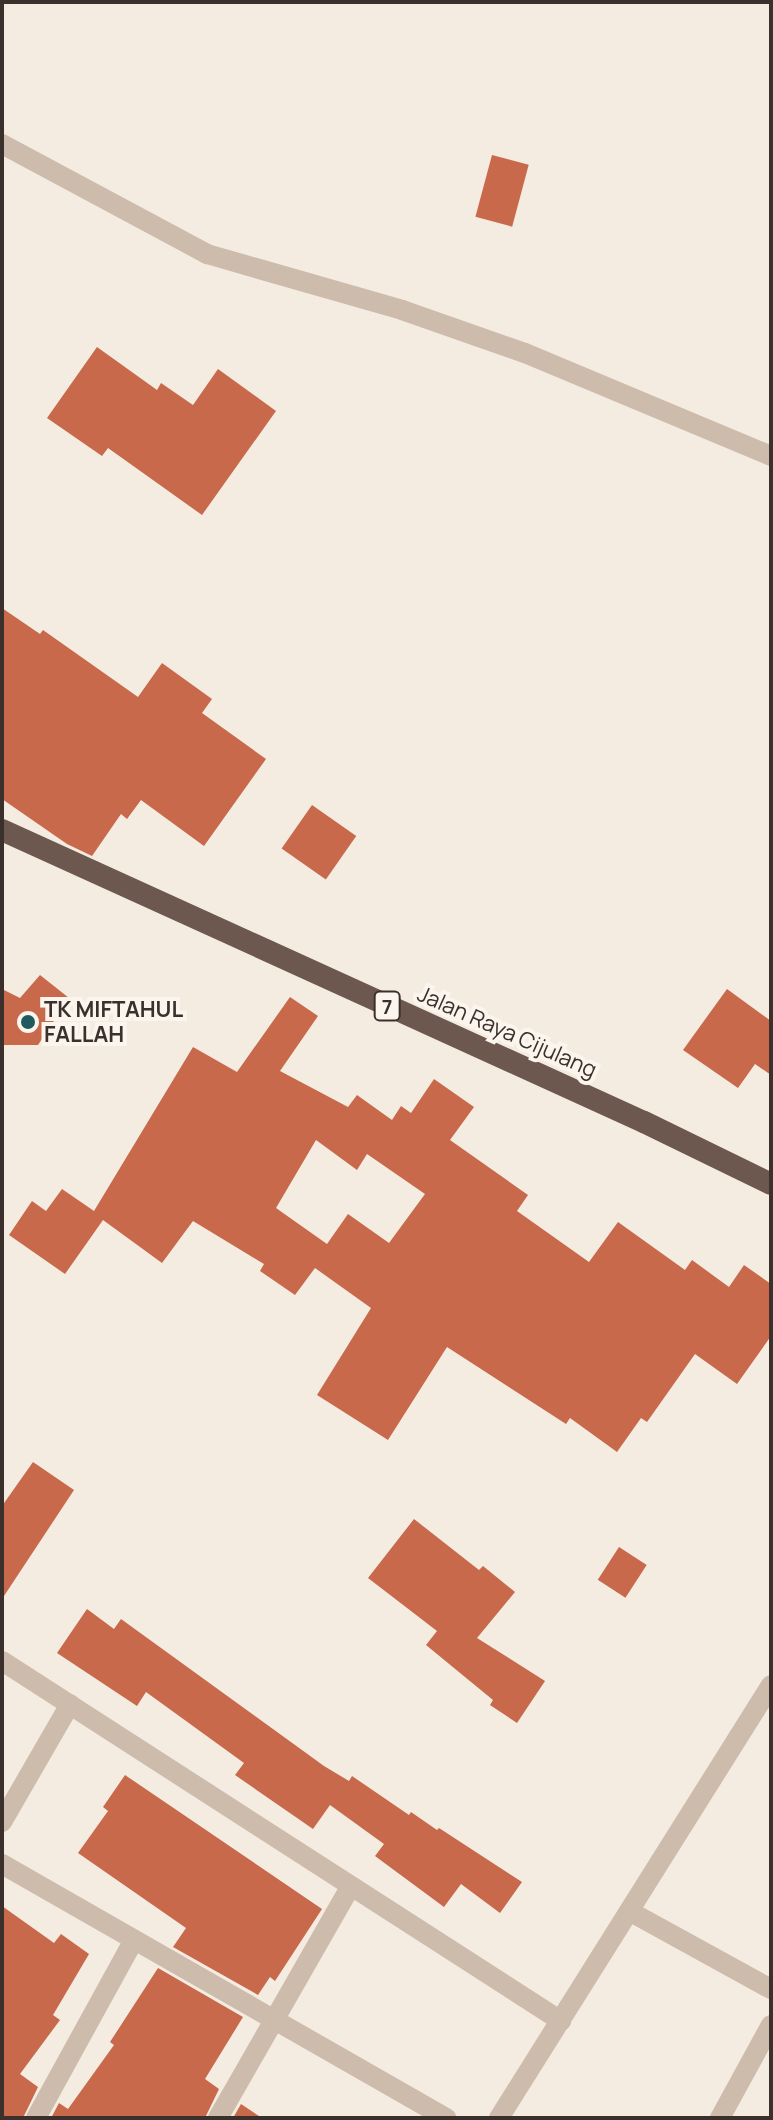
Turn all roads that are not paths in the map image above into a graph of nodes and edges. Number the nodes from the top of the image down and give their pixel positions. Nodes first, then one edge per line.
1 (2, 144) edge
2 (771, 456) edge
3 (2, 830) edge
4 (771, 1184) edge
5 (2, 1661) edge
6 (771, 1685) edge
7 (70, 1704) junction
8 (2, 1822) edge
9 (2, 1864) edge
10 (351, 1886) junction
11 (629, 1911) junction
12 (134, 1940) junction
13 (771, 1989) edge
14 (273, 2019) junction
15 (561, 2021) junction
16 (771, 2025) edge
17 (36, 2118) edge
18 (218, 2118) edge
19 (446, 2118) edge
20 (499, 2118) edge
21 (720, 2118) edge

1 - 2 street
3 - 4 highway, Jalan Raya Cijulang / 7
5 - 7 street
6 - 11 street
7 - 8 street
7 - 10 street
9 - 12 street
10 - 14 street
10 - 15 street
11 - 13 street
11 - 15 street
12 - 14 street
12 - 17 street
14 - 18 street
14 - 19 street
15 - 20 street
16 - 21 street

